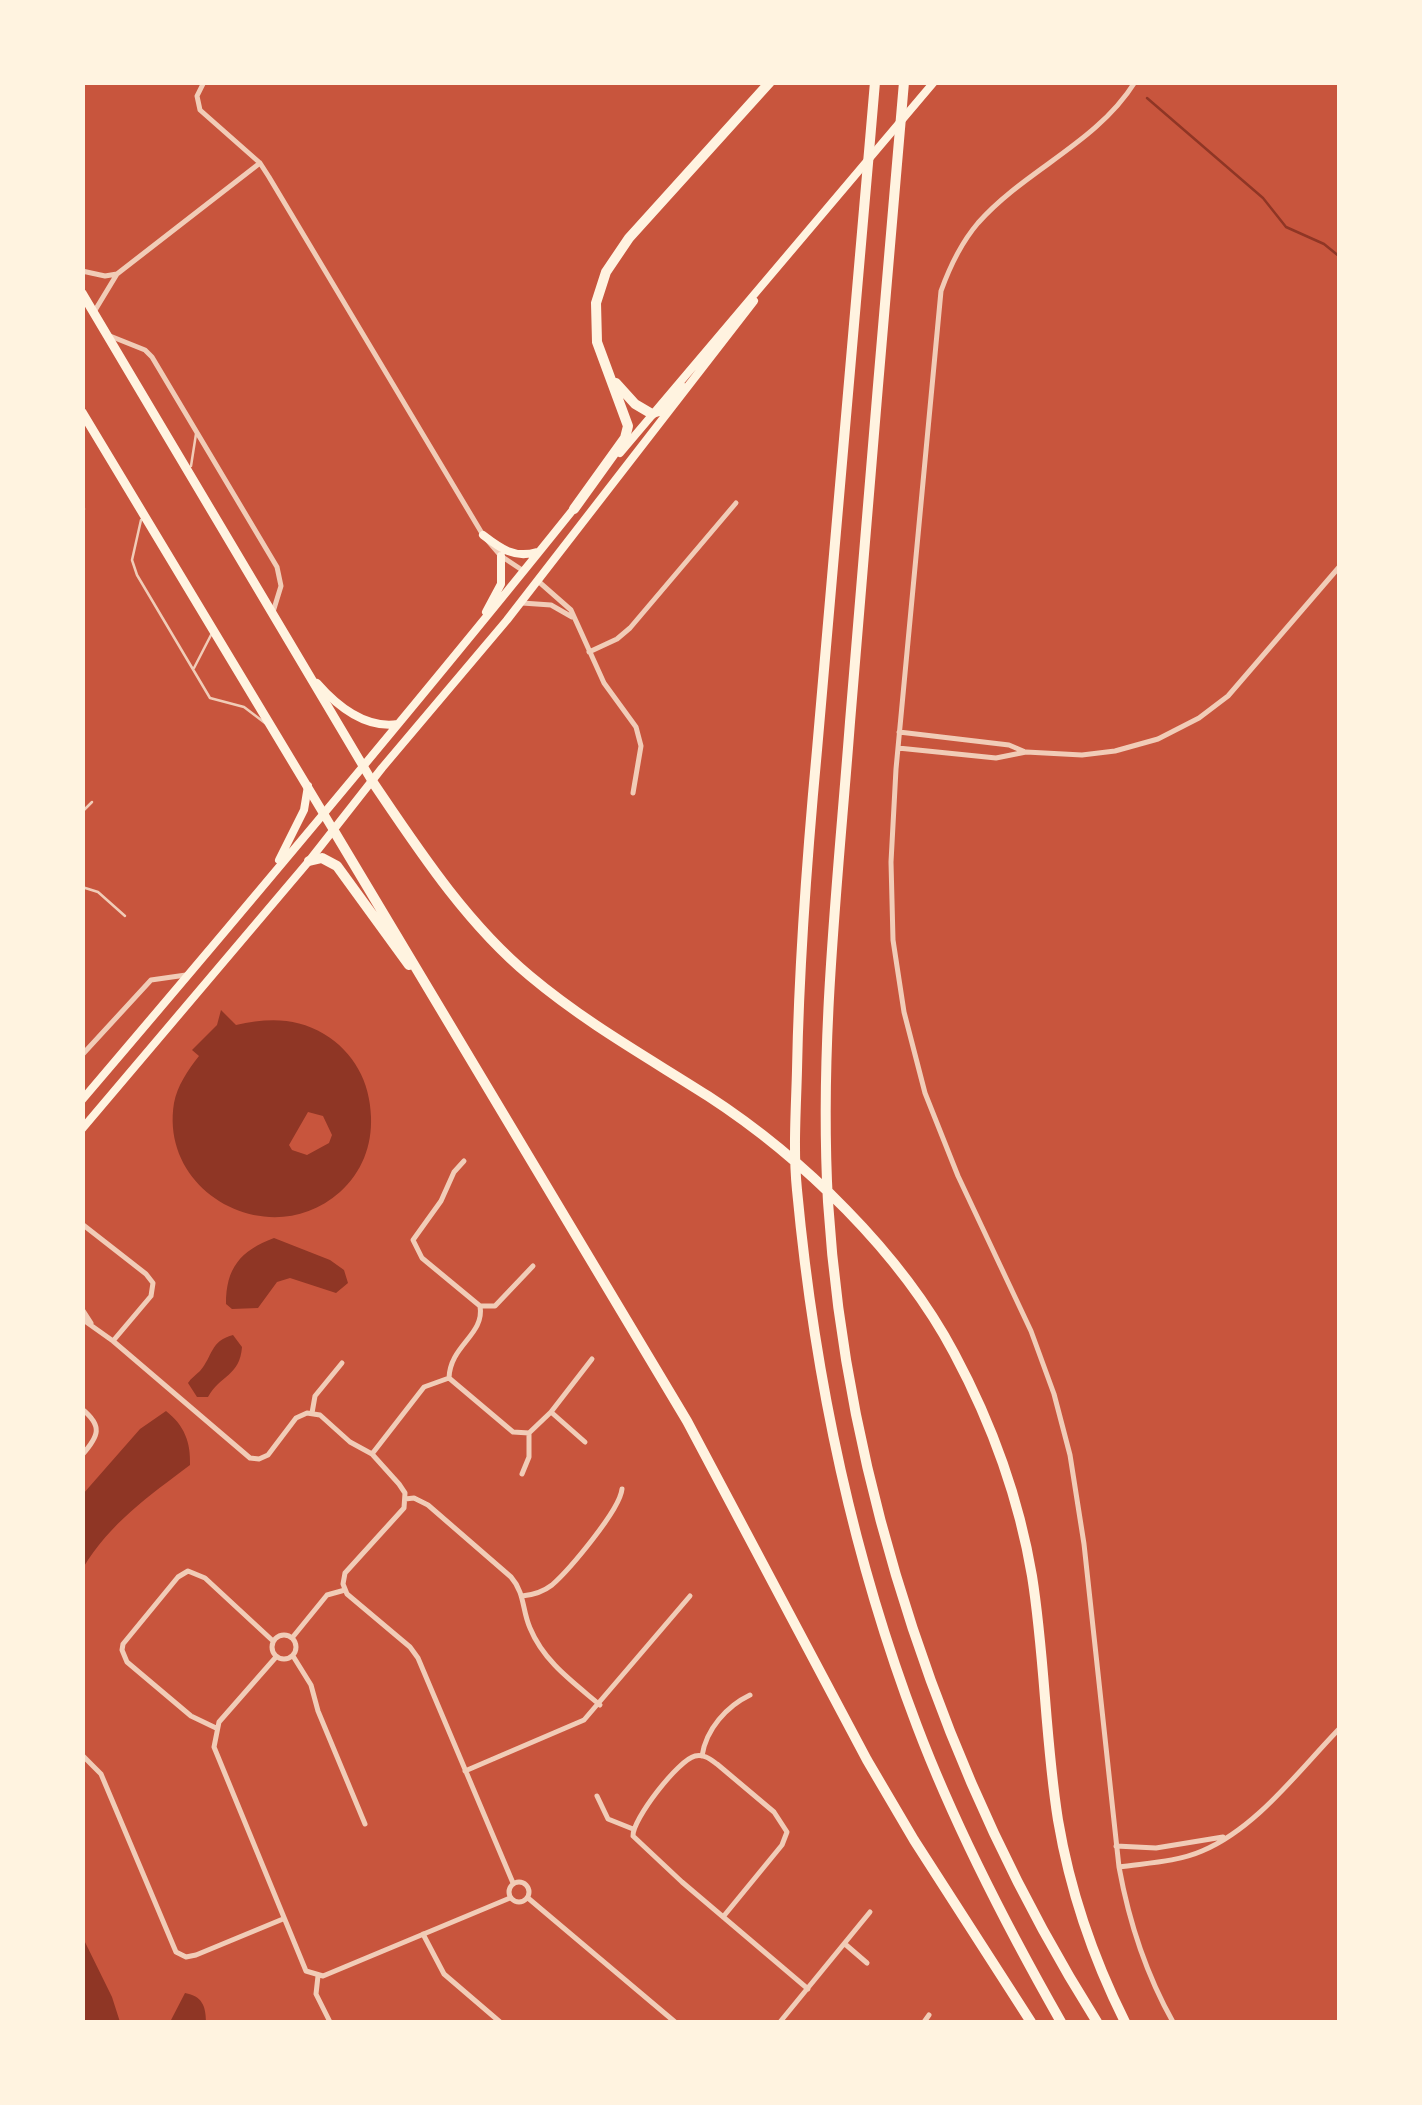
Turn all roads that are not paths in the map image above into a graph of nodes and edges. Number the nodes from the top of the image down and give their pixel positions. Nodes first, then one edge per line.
1 (204, 82) edge
2 (770, 82) edge
3 (875, 82) edge
4 (904, 82) edge
5 (934, 82) edge
6 (1135, 82) edge
7 (260, 164) junction
8 (780, 265) junction
9 (82, 271) edge
10 (116, 274) junction
11 (82, 293) edge
12 (94, 312) junction
13 (107, 335) junction
14 (723, 343) junction
15 (606, 371) junction
16 (82, 412) edge
17 (652, 414) junction
18 (196, 432) junction
19 (189, 473) junction
20 (736, 503) dead end
21 (574, 509) junction
22 (143, 511) junction
23 (483, 535) junction
24 (542, 550) junction
25 (502, 556) junction
26 (1340, 566) edge
27 (524, 572) junction
28 (538, 581) junction
29 (520, 604) junction
30 (272, 613) junction
31 (575, 618) junction
32 (215, 629) junction
33 (464, 645) junction
34 (589, 652) junction
35 (193, 669) junction
36 (308, 672) junction
37 (398, 724) junction
38 (274, 730) junction
39 (899, 732) junction
40 (898, 748) junction
41 (1026, 752) junction
42 (363, 765) junction
43 (372, 781) junction
44 (308, 786) junction
45 (633, 793) dead end
46 (92, 802) dead end
47 (82, 812) edge
48 (324, 815) junction
49 (334, 831) junction
50 (309, 861) junction
51 (275, 869) junction
52 (82, 886) edge
53 (126, 916) dead end
54 (214, 946) junction
55 (228, 958) junction
56 (189, 975) junction
57 (434, 997) junction
58 (82, 1055) edge
59 (108, 1070) junction
60 (122, 1082) junction
61 (82, 1100) edge
62 (82, 1129) edge
63 (464, 1161) dead end
64 (82, 1224) edge
65 (533, 1266) dead end
66 (480, 1306) junction
67 (82, 1309) edge
68 (82, 1320) edge
69 (91, 1323) junction
70 (114, 1341) junction
71 (592, 1360) dead end
72 (342, 1364) dead end
73 (449, 1378) junction
74 (82, 1409) edge
75 (550, 1412) junction
76 (312, 1413) junction
77 (529, 1433) junction
78 (585, 1442) dead end
79 (372, 1454) junction
80 (82, 1455) edge
81 (522, 1474) dead end
82 (622, 1489) dead end
83 (405, 1499) junction
84 (345, 1590) junction
85 (522, 1596) junction
86 (690, 1596) dead end
87 (292, 1638) junction
88 (274, 1641) junction
89 (276, 1656) junction
90 (293, 1656) junction
91 (750, 1695) dead end
92 (600, 1705) junction
93 (216, 1728) junction
94 (1340, 1728) edge
95 (82, 1755) edge
96 (702, 1756) junction
97 (465, 1771) junction
98 (596, 1796) dead end
99 (366, 1824) dead end
100 (632, 1829) junction
101 (1226, 1836) junction
102 (1116, 1846) junction
103 (1119, 1868) junction
104 (514, 1883) junction
105 (510, 1898) junction
106 (528, 1898) junction
107 (870, 1912) dead end
108 (722, 1917) junction
109 (283, 1919) junction
110 (423, 1934) junction
111 (845, 1944) junction
112 (868, 1963) dead end
113 (318, 1976) junction
114 (808, 1988) junction
115 (929, 2015) dead end
116 (330, 2022) edge
117 (500, 2022) edge
118 (675, 2022) edge
119 (780, 2022) edge
120 (924, 2022) edge
121 (1032, 2022) edge
122 (1061, 2022) edge
123 (1097, 2022) edge
124 (1125, 2022) edge
125 (1173, 2022) edge

1 - 7 street
2 - 15 highway
3 - 122 highway
4 - 123 highway
5 - 8 main road
6 - 39 street
7 - 10 street
7 - 23 street
8 - 14 main road
8 - 17 main road
9 - 10 street
10 - 12 street
11 - 12 highway
12 - 13 highway
13 - 18 street
13 - 19 highway
14 - 17 main road
14 - 28 main road
15 - 17 highway
15 - 21 highway
16 - 22 highway
17 - 21 main road
18 - 19 lane
18 - 30 street
19 - 30 highway
20 - 34 street
21 - 24 main road
22 - 32 highway
22 - 35 lane
23 - 24 main road
23 - 25 street
24 - 27 main road
25 - 27 street
25 - 33 main road
26 - 41 street
27 - 28 main road
27 - 33 main road
28 - 29 main road
28 - 31 street
29 - 31 street
29 - 43 main road
30 - 36 highway
31 - 34 street
32 - 35 lane
32 - 38 highway
33 - 37 main road
34 - 45 street
35 - 38 lane
36 - 37 main road
36 - 42 highway
37 - 42 main road
38 - 44 highway
39 - 40 street
39 - 41 street
40 - 41 street
40 - 102 street
42 - 43 highway
42 - 48 main road
43 - 49 main road
43 - 124 highway
44 - 48 highway
44 - 51 main road
46 - 47 lane
48 - 49 highway
48 - 51 main road
49 - 50 main road
49 - 57 highway
50 - 55 main road
50 - 57 highway
51 - 54 main road
52 - 53 lane
54 - 55 main road
54 - 56 main road
55 - 60 main road
56 - 58 street
56 - 59 main road
57 - 121 highway
59 - 60 main road
59 - 61 main road
60 - 62 main road
63 - 66 street
64 - 70 street
65 - 66 street
66 - 73 street
67 - 69 street
68 - 69 street
69 - 70 street
70 - 76 street
71 - 75 street
72 - 76 street
73 - 77 street
73 - 79 street
74 - 80 street
75 - 77 street
75 - 78 street
76 - 79 street
77 - 81 street
79 - 83 street
82 - 85 street
83 - 84 street
83 - 85 street
84 - 87 street
84 - 97 street
85 - 92 street
86 - 92 street
87 - 88 street
87 - 90 street
88 - 89 street
88 - 93 street
89 - 90 street
89 - 93 street
90 - 99 street
91 - 96 street
92 - 97 street
93 - 109 street
94 - 101 street
95 - 109 street
96 - 100 street
96 - 108 street
97 - 104 street
98 - 100 street
100 - 108 street
101 - 102 street
101 - 103 street
102 - 103 street
103 - 125 street
104 - 105 street
104 - 106 street
105 - 106 street
105 - 110 street
106 - 118 street
107 - 111 street
108 - 114 street
109 - 113 street
110 - 113 street
110 - 117 street
111 - 112 street
111 - 114 street
113 - 116 street
114 - 119 street
115 - 120 street

